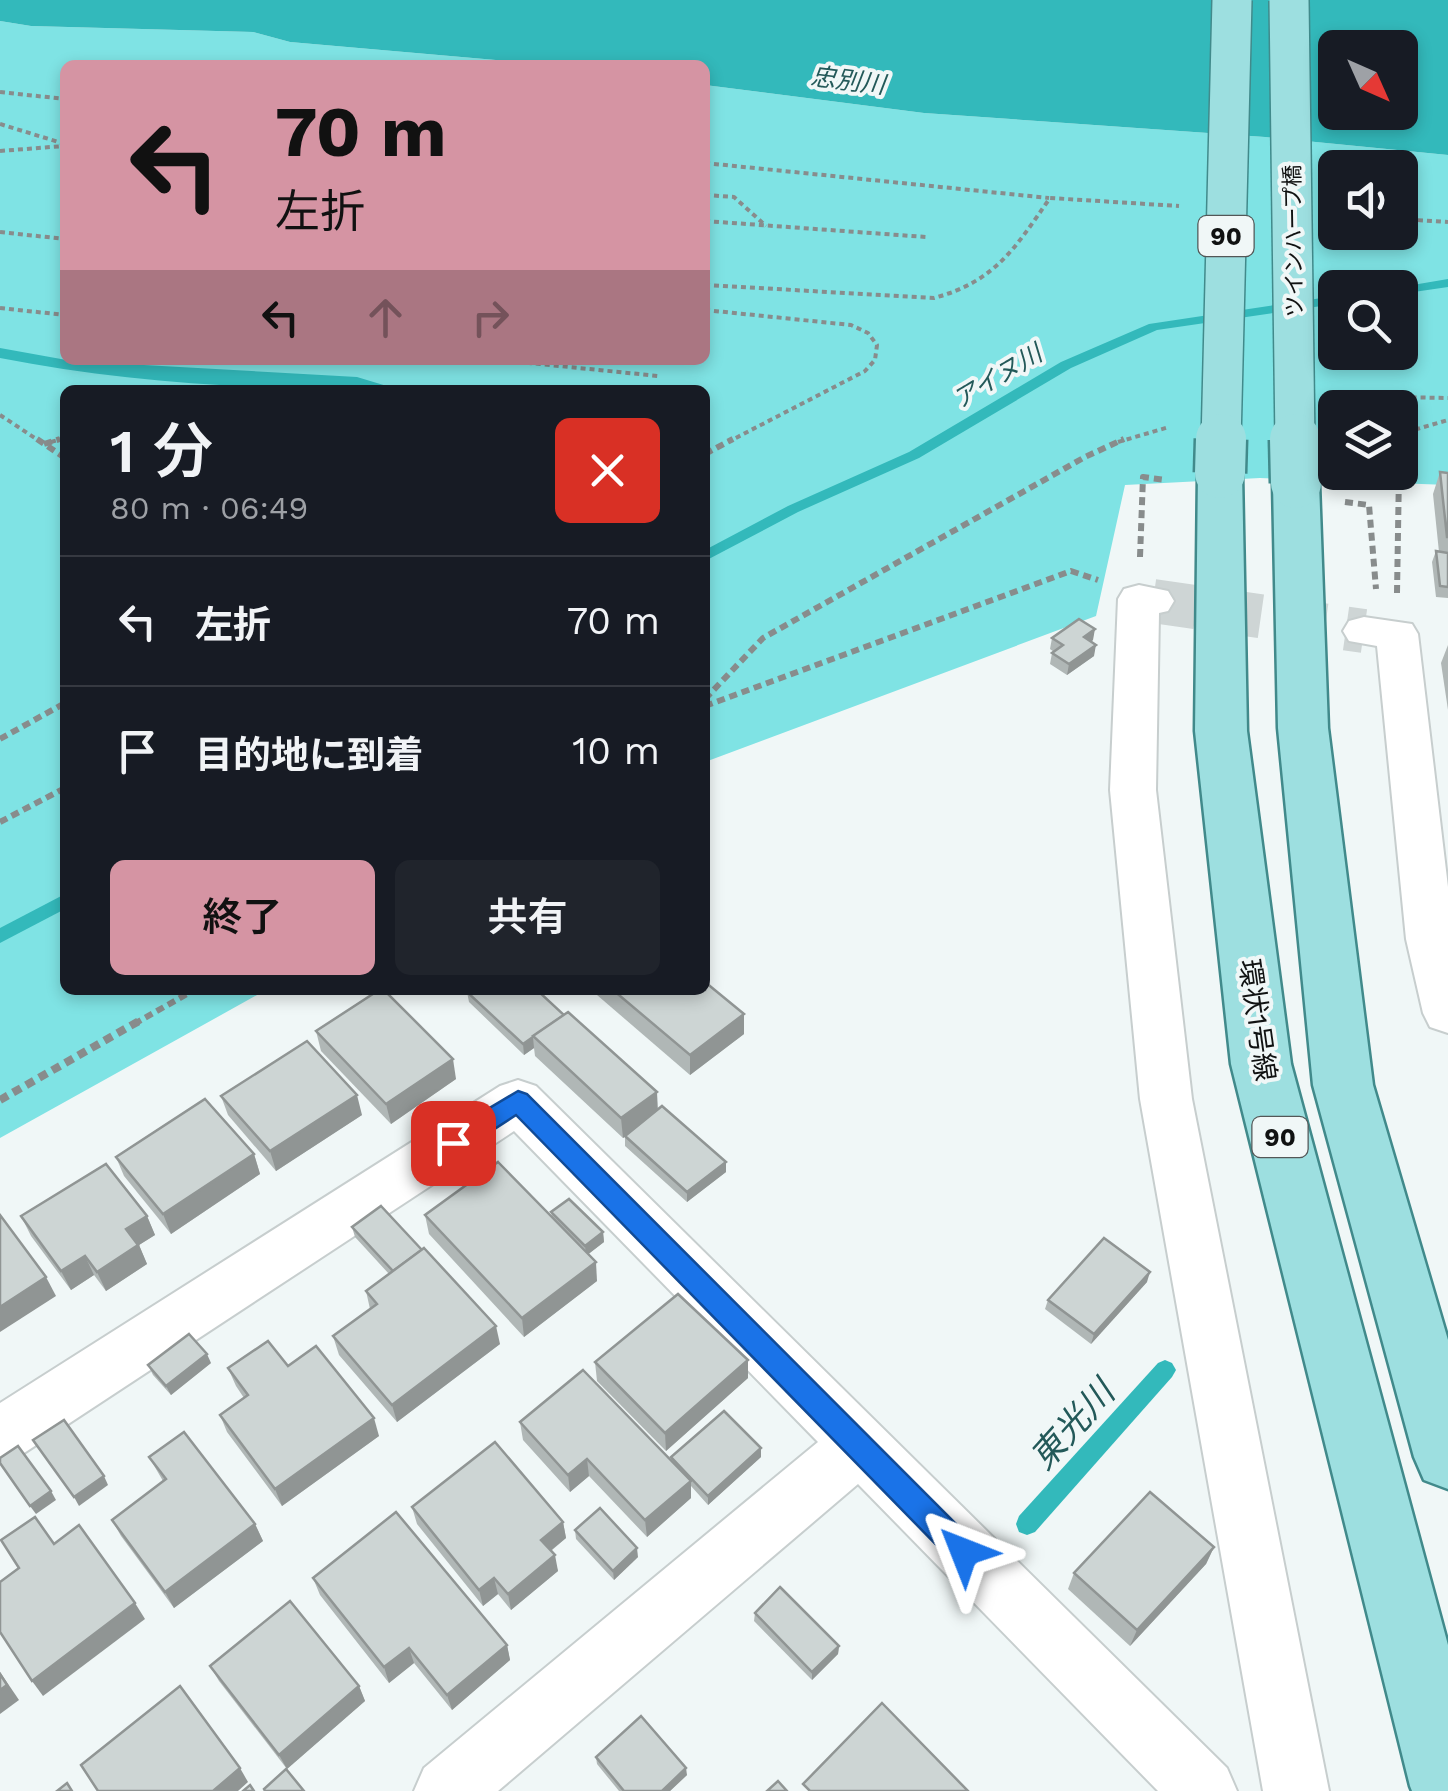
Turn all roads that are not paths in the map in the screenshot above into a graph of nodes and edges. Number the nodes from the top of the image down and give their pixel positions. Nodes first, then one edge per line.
1 (1232, 0) edge
2 (1289, 0) edge
3 (1144, 588) road end
4 (1379, 624) road end
5 (1439, 932) edge
6 (1448, 1013) edge
7 (0, 1436) edge
8 (858, 1447) junction
9 (1448, 1457) edge
10 (1448, 1786) edge
11 (447, 1791) edge
12 (1204, 1791) edge
13 (1296, 1791) edge

1 - 10 main road, 環状1号線 / 90, bridge
2 - 9 main road, ツインハープ橋 / 90, bridge
3 - 13 street
4 - 5 street
5 - 6 street
7 - 8 street
8 - 11 street
8 - 12 street

